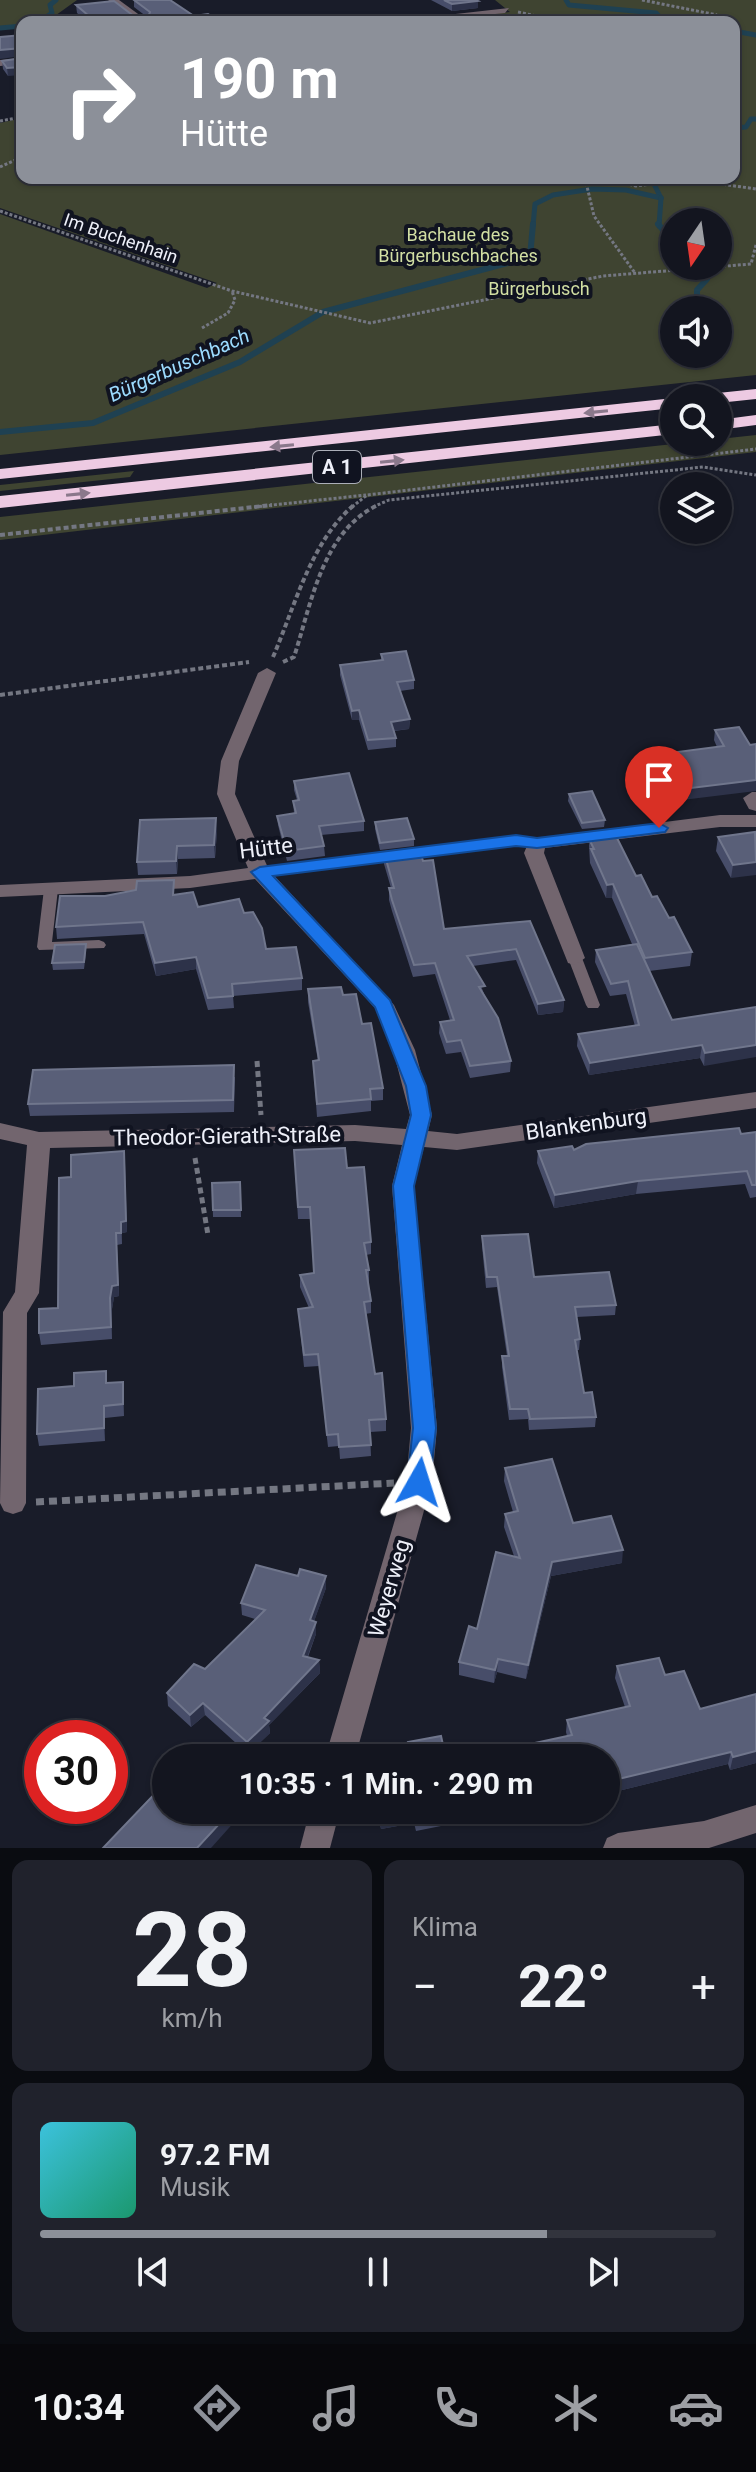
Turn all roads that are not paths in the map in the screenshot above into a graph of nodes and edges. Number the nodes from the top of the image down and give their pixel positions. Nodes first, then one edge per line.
1 (113, 0) edge
2 (489, 0) edge
3 (136, 16) edge
4 (447, 16) edge
5 (756, 394) edge
6 (732, 397) edge
7 (660, 404) edge
8 (756, 420) edge
9 (732, 423) edge
10 (660, 431) edge
11 (0, 474) edge
12 (0, 502) edge
13 (269, 667) road end
14 (756, 798) edge
15 (756, 805) edge
16 (756, 821) edge
17 (537, 843) junction
18 (260, 872) junction
19 (51, 889) junction
20 (0, 891) edge
21 (99, 945) dead end
22 (575, 958) joint
23 (593, 1005) dead end
24 (756, 1100) edge
25 (0, 1131) edge
26 (39, 1140) junction
27 (416, 1140) junction
28 (13, 1503) road end
29 (344, 1744) edge
30 (756, 1819) edge
31 (321, 1824) edge
32 (315, 1848) edge
33 (618, 1848) edge

1 - 3 street
2 - 4 street
5 - 6 highway
7 -> 11 highway, A 1
8 - 9 highway
12 -> 10 highway, A 1
13 - 18 street, Weyerweg
14 - 15 street
16 - 17 street
17 - 18 lane, Hütte
17 - 22 street
18 - 19 street, Hütte
18 - 27 street, Weyerweg
19 - 20 street, Hütte
19 - 21 lane
22 - 23 lane
24 - 27 street, Blankenburg
25 - 26 street, Theodor-Gierath-Straße
26 - 27 street, Theodor-Gierath-Straße
26 - 28 street
27 - 29 street, Weyerweg
30 - 33 street
31 - 32 street

